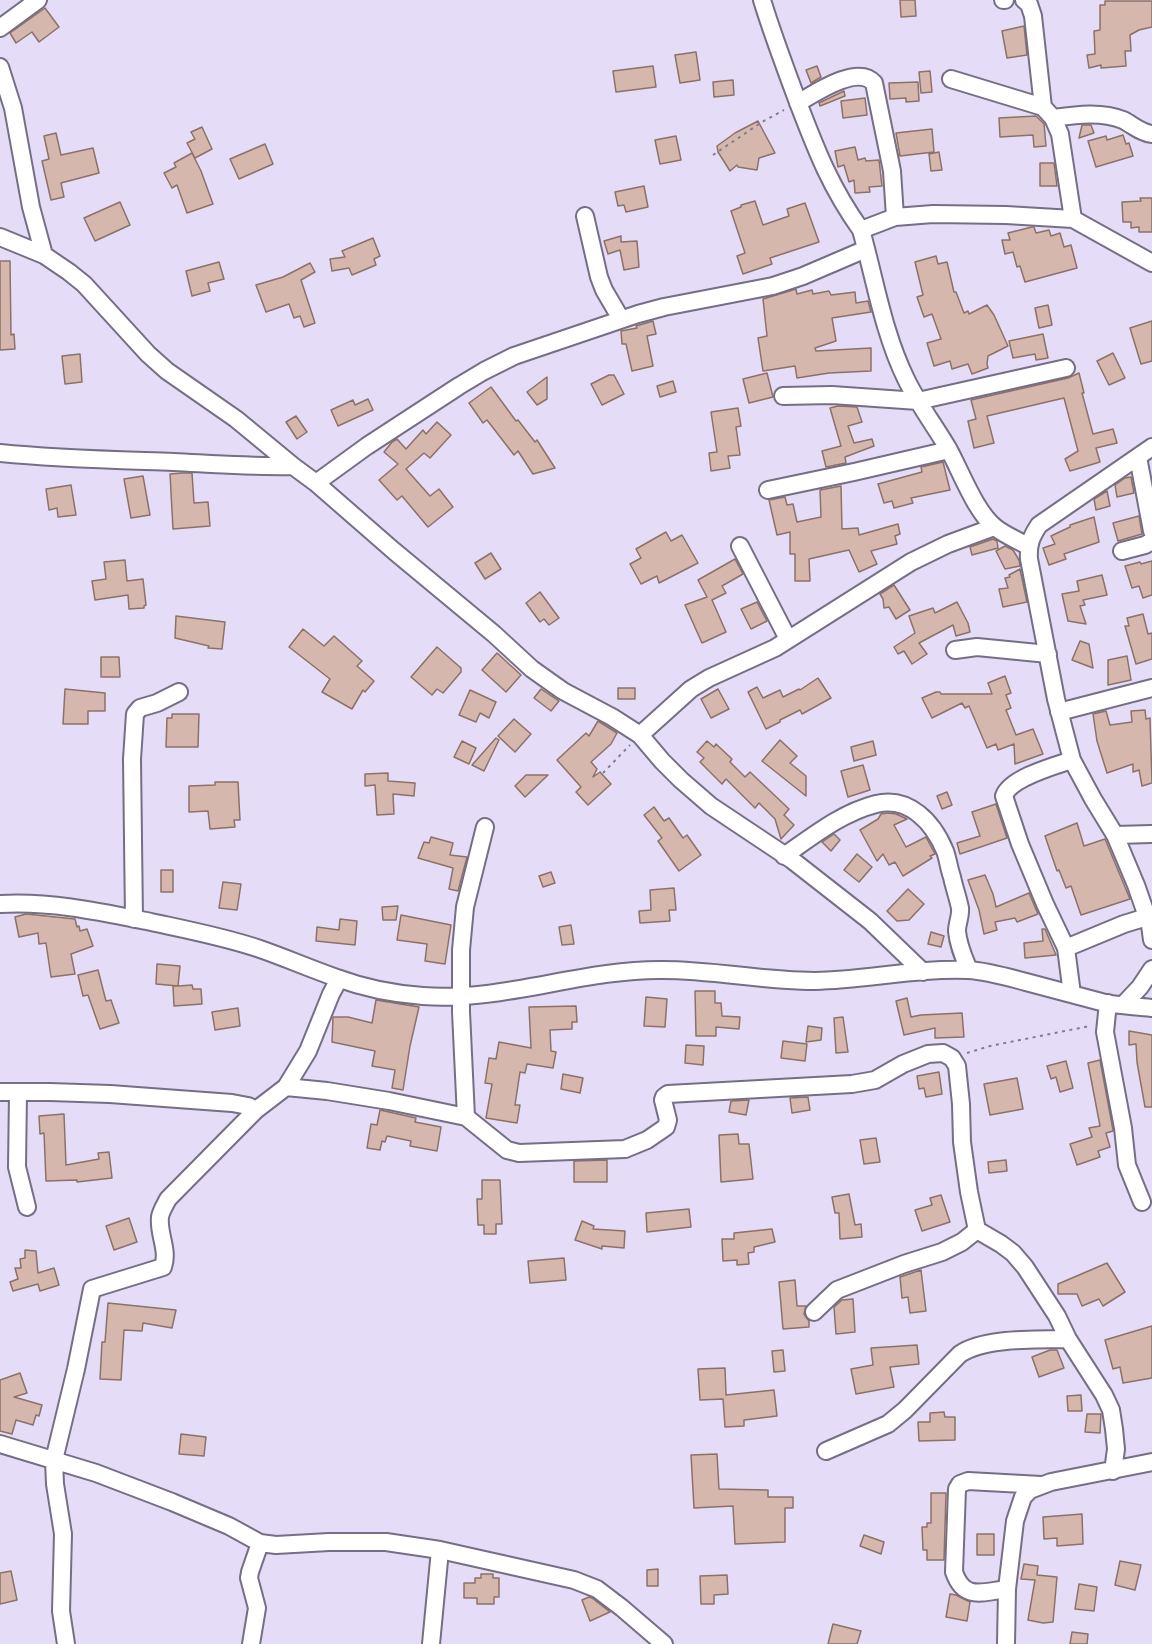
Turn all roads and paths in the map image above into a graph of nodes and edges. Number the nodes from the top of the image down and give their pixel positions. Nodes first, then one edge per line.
1 (38, 0) edge
2 (762, 0) edge
3 (1024, 0) edge
4 (0, 28) edge
5 (0, 68) edge
6 (951, 79) dead end
7 (798, 103) junction
8 (1048, 112) junction
9 (1152, 134) edge
10 (713, 155) dead end
11 (585, 216) dead end
12 (895, 217) junction
13 (1073, 219) junction
14 (861, 230) junction
15 (0, 237) edge
16 (867, 249) junction
17 (44, 255) junction
18 (1152, 262) edge
19 (621, 319) junction
20 (1066, 368) dead end
21 (783, 396) dead end
22 (918, 401) junction
23 (1152, 447) edge
24 (949, 450) junction
25 (0, 453) edge
26 (1138, 457) junction
27 (293, 466) junction
28 (316, 483) junction
29 (768, 490) dead end
30 (994, 527) junction
31 (1152, 531) edge
32 (1152, 541) edge
33 (740, 546) dead end
34 (1028, 546) junction
35 (1122, 551) dead end
36 (788, 639) junction
37 (955, 650) dead end
38 (1048, 654) junction
39 (1152, 688) edge
40 (179, 692) dead end
41 (1059, 712) junction
42 (640, 735) junction
43 (1072, 760) junction
44 (603, 773) dead end
45 (485, 827) dead end
46 (1152, 834) edge
47 (1115, 835) junction
48 (784, 856) junction
49 (0, 904) edge
50 (1147, 917) junction
51 (134, 919) junction
52 (1152, 940) edge
53 (1066, 948) junction
54 (1152, 969) edge
55 (969, 970) junction
56 (923, 972) junction
57 (339, 979) junction
58 (1072, 994) junction
59 (461, 996) junction
60 (1116, 1004) junction
61 (1152, 1008) edge
62 (1105, 1025) junction
63 (952, 1058) junction
64 (286, 1087) junction
65 (0, 1092) edge
66 (18, 1093) junction
67 (256, 1110) junction
68 (466, 1117) junction
69 (1142, 1202) dead end
70 (27, 1207) dead end
71 (977, 1230) junction
72 (814, 1312) dead end
73 (1068, 1339) junction
74 (0, 1444) edge
75 (826, 1450) dead end
76 (54, 1460) junction
77 (1152, 1462) edge
78 (1113, 1471) junction
79 (1041, 1485) junction
80 (260, 1542) junction
81 (440, 1550) junction
82 (1007, 1588) junction
83 (66, 1644) edge
84 (251, 1644) edge
85 (431, 1644) edge
86 (664, 1644) edge
87 (1006, 1644) edge

1 - 4 street
2 - 7 street
3 - 8 street
5 - 17 street
6 - 8 street
7 - 10 path
7 - 12 street
7 - 14 street
8 - 9 street
8 - 13 street
11 - 19 street
12 - 13 street
12 - 14 street
13 - 18 street
14 - 16 street
15 - 17 street
16 - 19 street
16 - 22 street
17 - 27 street
19 - 28 street
20 - 22 street
21 - 22 street
22 - 24 street
23 - 26 street
24 - 29 street
24 - 30 street
25 - 27 street
26 - 31 street
26 - 34 street
27 - 28 street
28 - 42 street
30 - 34 street
30 - 36 street
32 - 35 street
33 - 36 street
34 - 38 street
36 - 42 street
37 - 38 street
38 - 41 street
39 - 41 street
40 - 51 street
41 - 43 street
42 - 44 path
42 - 48 street
43 - 47 street
43 - 53 street
45 - 59 street
46 - 47 street
47 - 50 street
48 - 55 street
48 - 56 street
49 - 51 street
50 - 52 street
50 - 53 street
51 - 57 street
53 - 58 street
54 - 60 street
55 - 56 street
55 - 58 street
56 - 59 street
57 - 59 street
57 - 64 street
58 - 60 street
59 - 68 street
60 - 61 street
60 - 62 street
62 - 63 path
62 - 69 street
63 - 68 street
63 - 71 street
64 - 67 street
64 - 68 street
65 - 66 street
66 - 67 street
66 - 70 street
67 - 76 street
71 - 72 street
71 - 73 street
73 - 75 street
73 - 78 street
74 - 76 street
76 - 80 street
76 - 83 street
77 - 78 street
78 - 79 street
79 - 82 street
79 - 82 street
80 - 81 street
80 - 84 street
81 - 85 street
81 - 86 street
82 - 87 street

